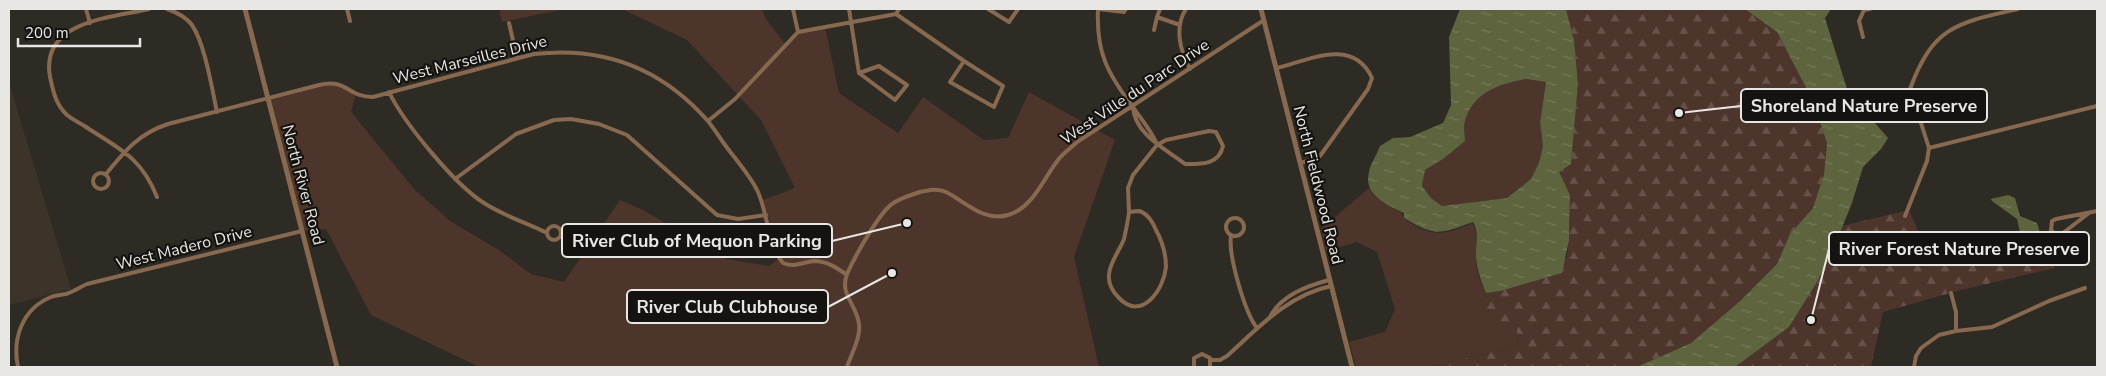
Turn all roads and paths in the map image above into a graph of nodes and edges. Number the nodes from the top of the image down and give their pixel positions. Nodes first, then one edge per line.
1 (86, 9) edge
2 (149, 9) edge
3 (166, 9) edge
4 (245, 9) edge
5 (347, 9) edge
6 (793, 9) edge
7 (849, 9) edge
8 (899, 9) edge
9 (988, 9) edge
10 (1018, 9) edge
11 (1098, 9) edge
12 (1126, 9) edge
13 (1160, 9) edge
14 (1186, 9) edge
15 (1261, 9) edge
16 (1870, 9) edge
17 (2018, 9) edge
18 (1998, 11) edge
19 (896, 14) junction
20 (1157, 17) junction
21 (1264, 20) junction
22 (851, 21) junction
23 (350, 22) dead end
24 (90, 23) junction
25 (509, 23) dead end
26 (1180, 25) junction
27 (1154, 30) dead end
28 (798, 32) junction
29 (1862, 37) dead end
30 (517, 58) junction
31 (964, 61) junction
32 (1277, 68) junction
33 (1190, 69) junction
34 (859, 72) junction
35 (389, 92) junction
36 (268, 99) junction
37 (2097, 106) edge
38 (1133, 107) junction
39 (217, 112) junction
40 (708, 121) junction
41 (1157, 145) junction
42 (1929, 148) junction
43 (125, 151) junction
44 (1300, 163) junction
45 (106, 174) junction
46 (455, 179) junction
47 (157, 197) dead end
48 (2097, 211) edge
49 (1129, 212) junction
50 (2089, 213) junction
51 (766, 215) junction
52 (1905, 216) dead end
53 (302, 231) junction
54 (547, 233) dead end
55 (1231, 236) junction
56 (847, 274) junction
57 (1330, 283) junction
58 (2085, 288) dead end
59 (1951, 293) dead end
60 (1257, 328) junction
61 (1956, 331) junction
62 (1211, 360) junction
63 (18, 367) edge
64 (337, 367) edge
65 (847, 367) edge
66 (1194, 367) edge
67 (1210, 367) edge
68 (1352, 367) edge
69 (1914, 367) edge

1 - 24 street
2 - 24 street
3 - 39 street
4 - 36 street, North River Road
5 - 23 street
6 - 28 street
7 - 22 street
8 - 19 street
9 - 10 street
11 - 12 street
11 - 38 street
13 - 20 street
14 - 26 street
15 - 21 street, North Fieldwood Road
16 - 29 street
17 - 18 street
18 - 42 street
19 - 22 street
19 - 31 street
20 - 26 street
20 - 27 street
21 - 32 street, North Fieldwood Road
21 - 33 street, West Ville du Parc Drive
22 - 28 street
22 - 34 street
24 - 43 street
25 - 30 street
26 - 33 street
28 - 40 street
30 - 35 street, West Marseilles Drive
30 - 40 street, West Marseilles Drive
31 - 31 street
32 - 44 street, North Fieldwood Road
32 - 44 street
33 - 38 street, West Ville du Parc Drive
34 - 34 street
35 - 36 street, West Marseilles Drive
35 - 46 street
36 - 39 street, West Marseilles Drive
36 - 53 street, North River Road
37 - 42 street
38 - 41 street
38 - 56 street, West Ville du Parc Drive
39 - 43 street, West Marseilles Drive
40 - 51 street, West Marseilles Drive
41 - 41 street
41 - 49 street
42 - 52 street
43 - 45 street, West Marseilles Drive
43 - 47 street
44 - 57 street, North Fieldwood Road
45 - 45 street
46 - 51 street
46 - 54 street
48 - 50 street
49 - 49 street
50 - 50 street
51 - 56 street, West Marseilles Drive
53 - 63 street, West Madero Drive
53 - 64 street, North River Road
55 - 55 street
55 - 60 street
56 - 65 street
57 - 60 street
57 - 68 street, North Fieldwood Road
58 - 61 street
59 - 61 street
60 - 62 street
61 - 69 street
62 - 66 street
62 - 67 street

